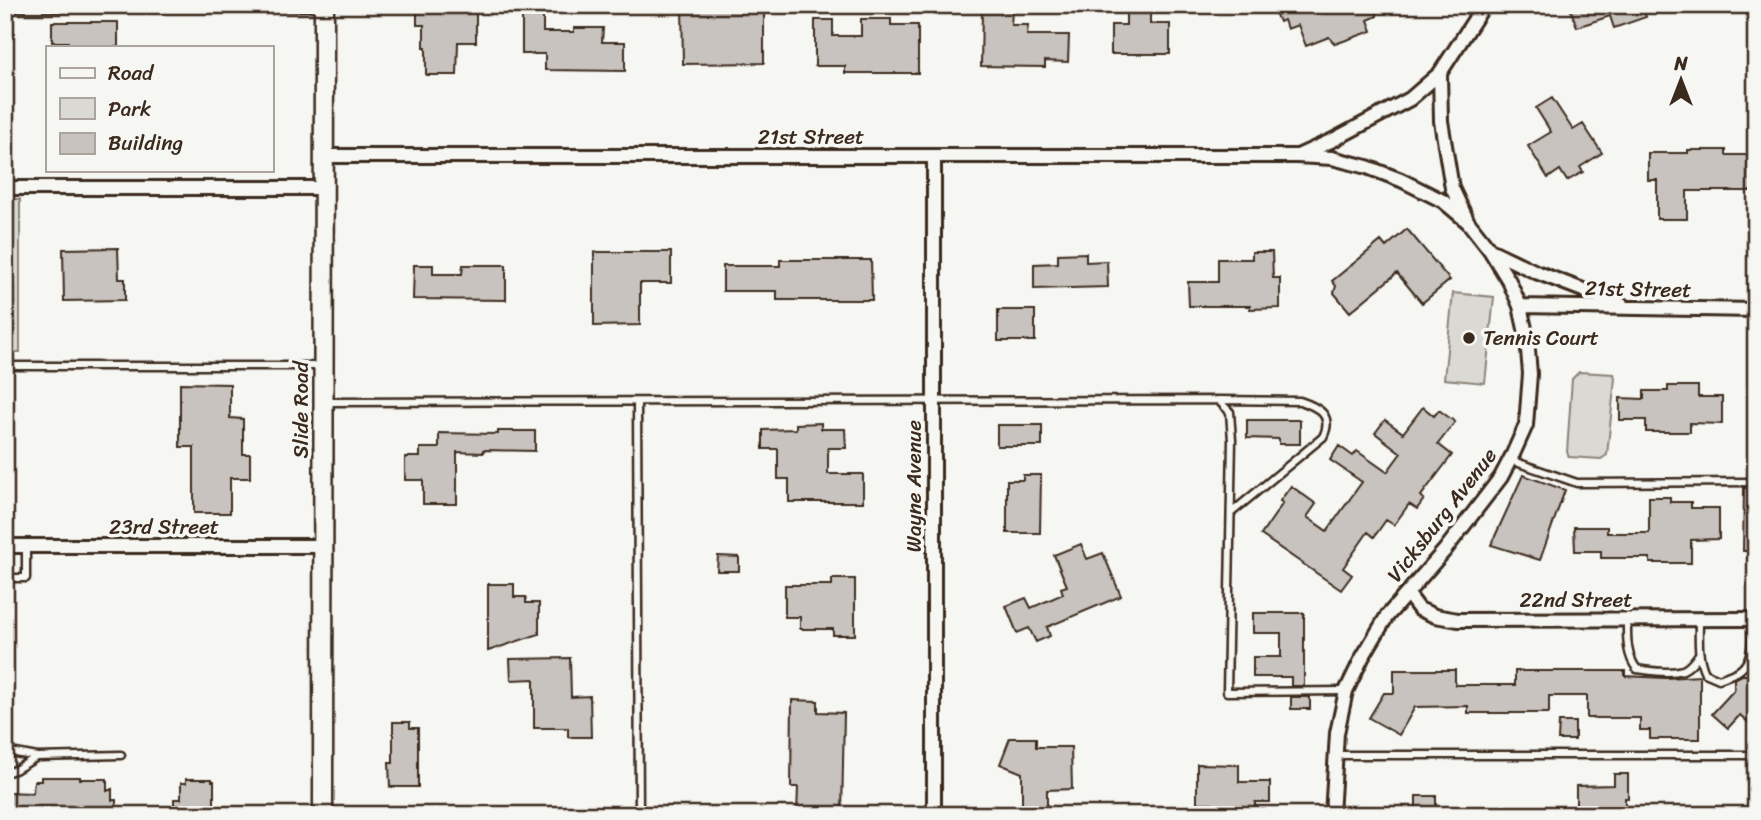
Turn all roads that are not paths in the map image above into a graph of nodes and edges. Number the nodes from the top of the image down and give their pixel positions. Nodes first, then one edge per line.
1 (1484, 5) edge
2 (324, 6) edge
3 (5, 8) edge
4 (1440, 73) junction
5 (324, 156) junction
6 (1297, 156) junction
7 (934, 157) junction
8 (5, 188) edge
9 (324, 188) junction
10 (1468, 222) junction
11 (1490, 250) junction
12 (1520, 306) junction
13 (1632, 309) junction
14 (1756, 310) edge
15 (5, 366) edge
16 (324, 366) junction
17 (1217, 401) junction
18 (324, 402) junction
19 (637, 402) junction
20 (934, 402) junction
21 (1510, 460) junction
22 (1756, 482) edge
23 (1231, 514) junction
24 (5, 546) edge
25 (26, 546) junction
26 (323, 547) junction
27 (5, 578) edge
28 (1407, 593) junction
29 (1628, 619) junction
30 (1699, 619) junction
31 (1753, 619) edge
32 (1699, 654) junction
33 (1346, 691) junction
34 (5, 751) edge
35 (121, 755) dead end
36 (1335, 755) junction
37 (1756, 755) edge
38 (37, 757) junction
39 (5, 773) edge
40 (323, 815) edge
41 (639, 815) edge
42 (934, 815) edge
43 (1332, 815) edge

1 - 4 street
2 - 3 lane
2 - 5 main road, Slide Road
4 - 6 street, 21st Street
4 - 10 street, Vicksburg Avenue
5 - 7 street, 21st Street
5 - 9 main road, Slide Road
6 - 7 street, 21st Street
6 - 10 street, 21st Street
7 - 20 street, Wayne Avenue
8 - 9 street
9 - 16 main road, Slide Road
10 - 11 street, Vicksburg Avenue
11 - 12 street, Vicksburg Avenue
11 - 13 street
12 - 13 street, 21st Street
12 - 21 street, Vicksburg Avenue
13 - 14 street, 21st Street
15 - 16 lane
16 - 18 main road, Slide Road
17 - 20 lane
17 - 23 lane
17 - 23 lane
18 - 19 lane
18 - 26 main road, Slide Road
19 - 20 lane
19 - 41 lane
20 - 42 street, Wayne Avenue
21 - 22 lane
21 - 28 street, Vicksburg Avenue
23 - 33 lane
24 - 25 street, 23rd Street
25 - 26 street, 23rd Street
25 - 27 lane
26 - 40 main road, Slide Road
28 - 29 street, 22nd Street
28 - 33 street, Vicksburg Avenue
29 - 30 street, 22nd Street
29 - 32 lane
30 - 31 street, 22nd Street
30 - 32 lane
31 - 32 lane
33 - 36 street, Vicksburg Avenue
34 - 38 lane
35 - 38 lane
36 - 37 lane
36 - 43 street, Vicksburg Avenue
38 - 39 lane

